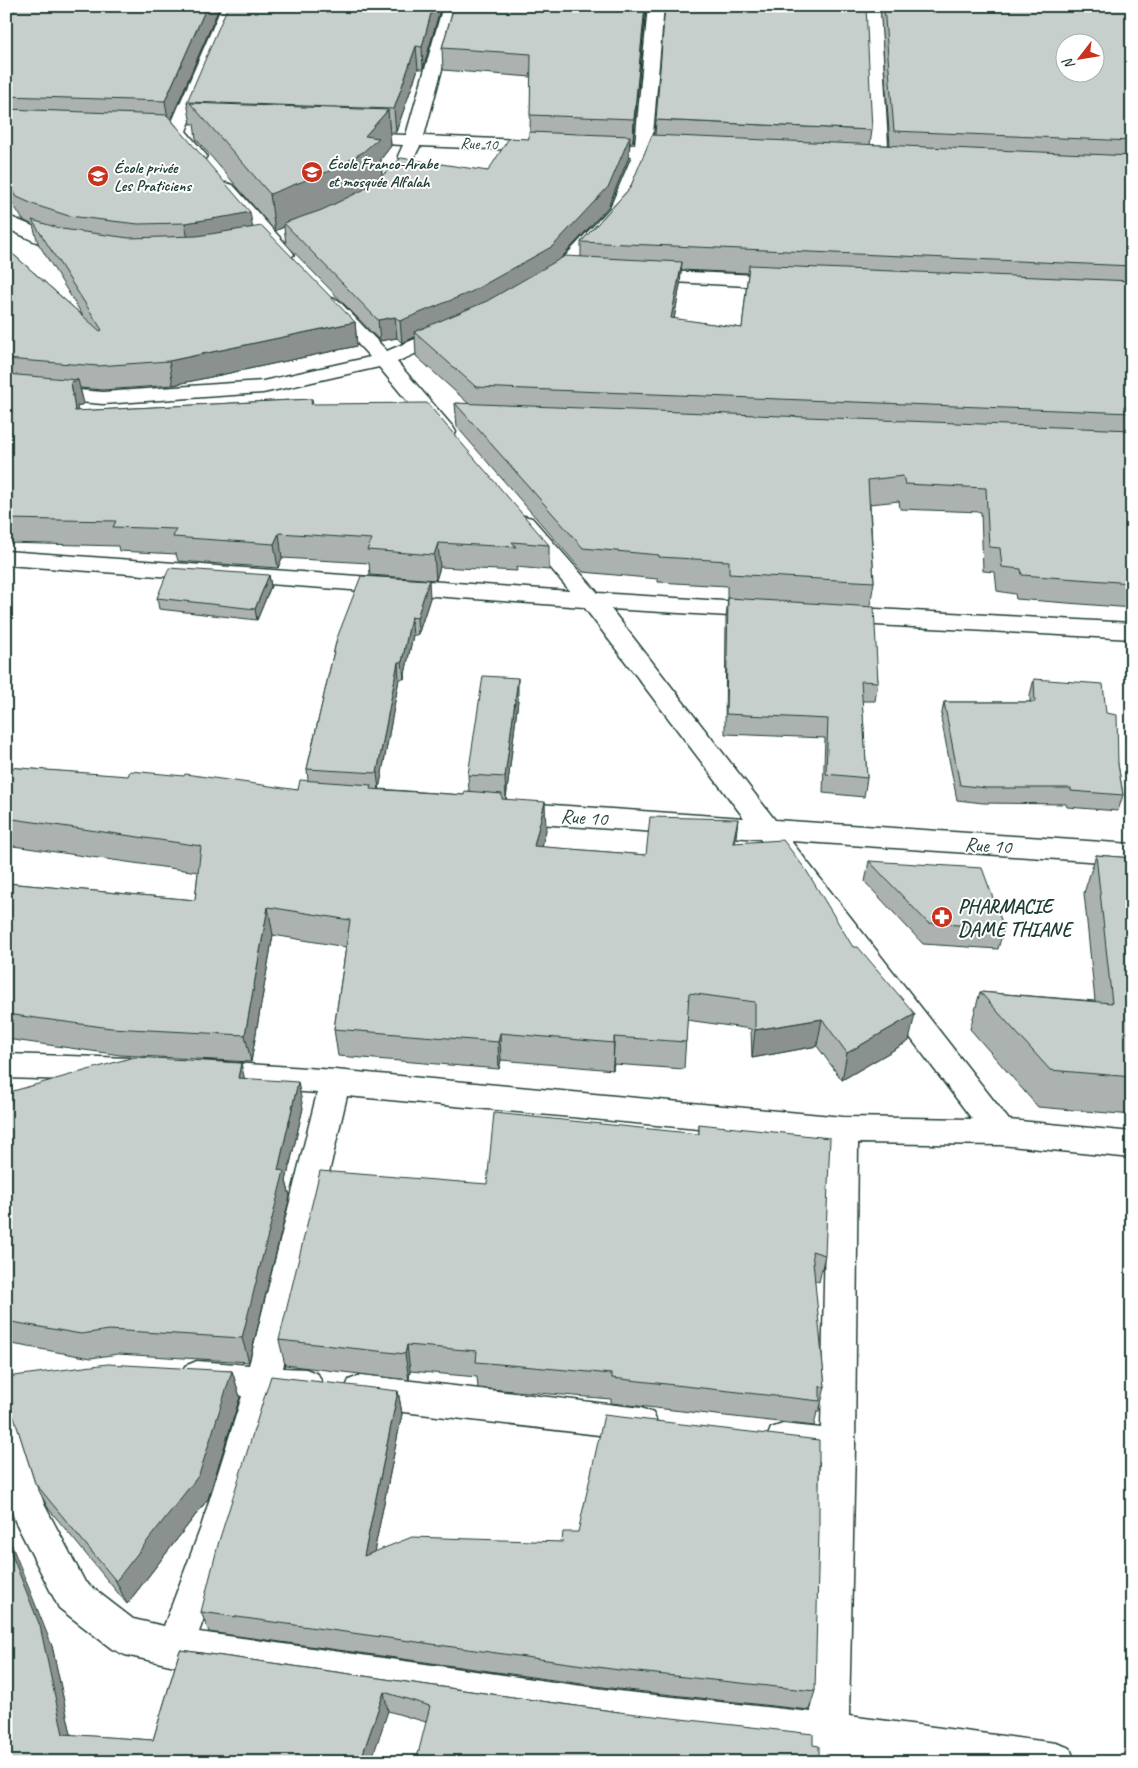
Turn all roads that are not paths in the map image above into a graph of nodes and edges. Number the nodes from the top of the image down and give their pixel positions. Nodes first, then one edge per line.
1 (230, 6) edge
2 (451, 6) edge
3 (656, 6) edge
4 (872, 6) edge
5 (335, 137) edge
6 (414, 140) junction
7 (643, 151) junction
8 (702, 154) edge
9 (860, 161) edge
10 (880, 162) junction
11 (899, 163) edge
12 (400, 170) edge
13 (9, 225) edge
14 (93, 250) edge
15 (297, 268) edge
16 (620, 275) edge
17 (807, 284) edge
18 (317, 289) edge
19 (529, 291) edge
20 (471, 322) edge
21 (384, 360) junction
22 (6, 390) edge
23 (434, 418) junction
24 (464, 419) edge
25 (459, 447) edge
26 (509, 506) edge
27 (6, 558) edge
28 (591, 600) junction
29 (788, 612) edge
30 (817, 613) edge
31 (1132, 631) edge
32 (481, 810) edge
33 (767, 830) junction
34 (1132, 854) edge
35 (6, 1066) edge
36 (335, 1082) junction
37 (843, 1130) junction
38 (1000, 1132) junction
39 (1132, 1145) edge
40 (167, 1375) edge
41 (263, 1380) junction
42 (670, 1427) edge
43 (6, 1431) edge
44 (749, 1436) edge
45 (838, 1446) junction
46 (175, 1647) junction
47 (828, 1747) edge
48 (1056, 1762) edge

1 - 15 street
2 - 6 street
3 - 7 street
4 - 10 street
5 - 6 street, Rue 10
6 - 7 street, Rue 10
6 - 12 street
7 - 8 street, Rue 10
7 - 19 street
9 - 10 street
10 - 11 street
13 - 14 street
16 - 17 street
18 - 21 street
20 - 21 street
21 - 22 street
21 - 23 street
23 - 24 street
23 - 25 street
26 - 28 street
27 - 28 street
28 - 29 street
28 - 33 street
30 - 31 street
32 - 33 street, Rue 10
33 - 34 street, Rue 10
33 - 38 street
35 - 36 street
36 - 37 street
36 - 41 street
37 - 38 street
37 - 45 street
38 - 39 street
40 - 41 street
41 - 42 street
41 - 46 street
43 - 46 street
44 - 45 street
45 - 47 street
46 - 47 street
47 - 48 street

